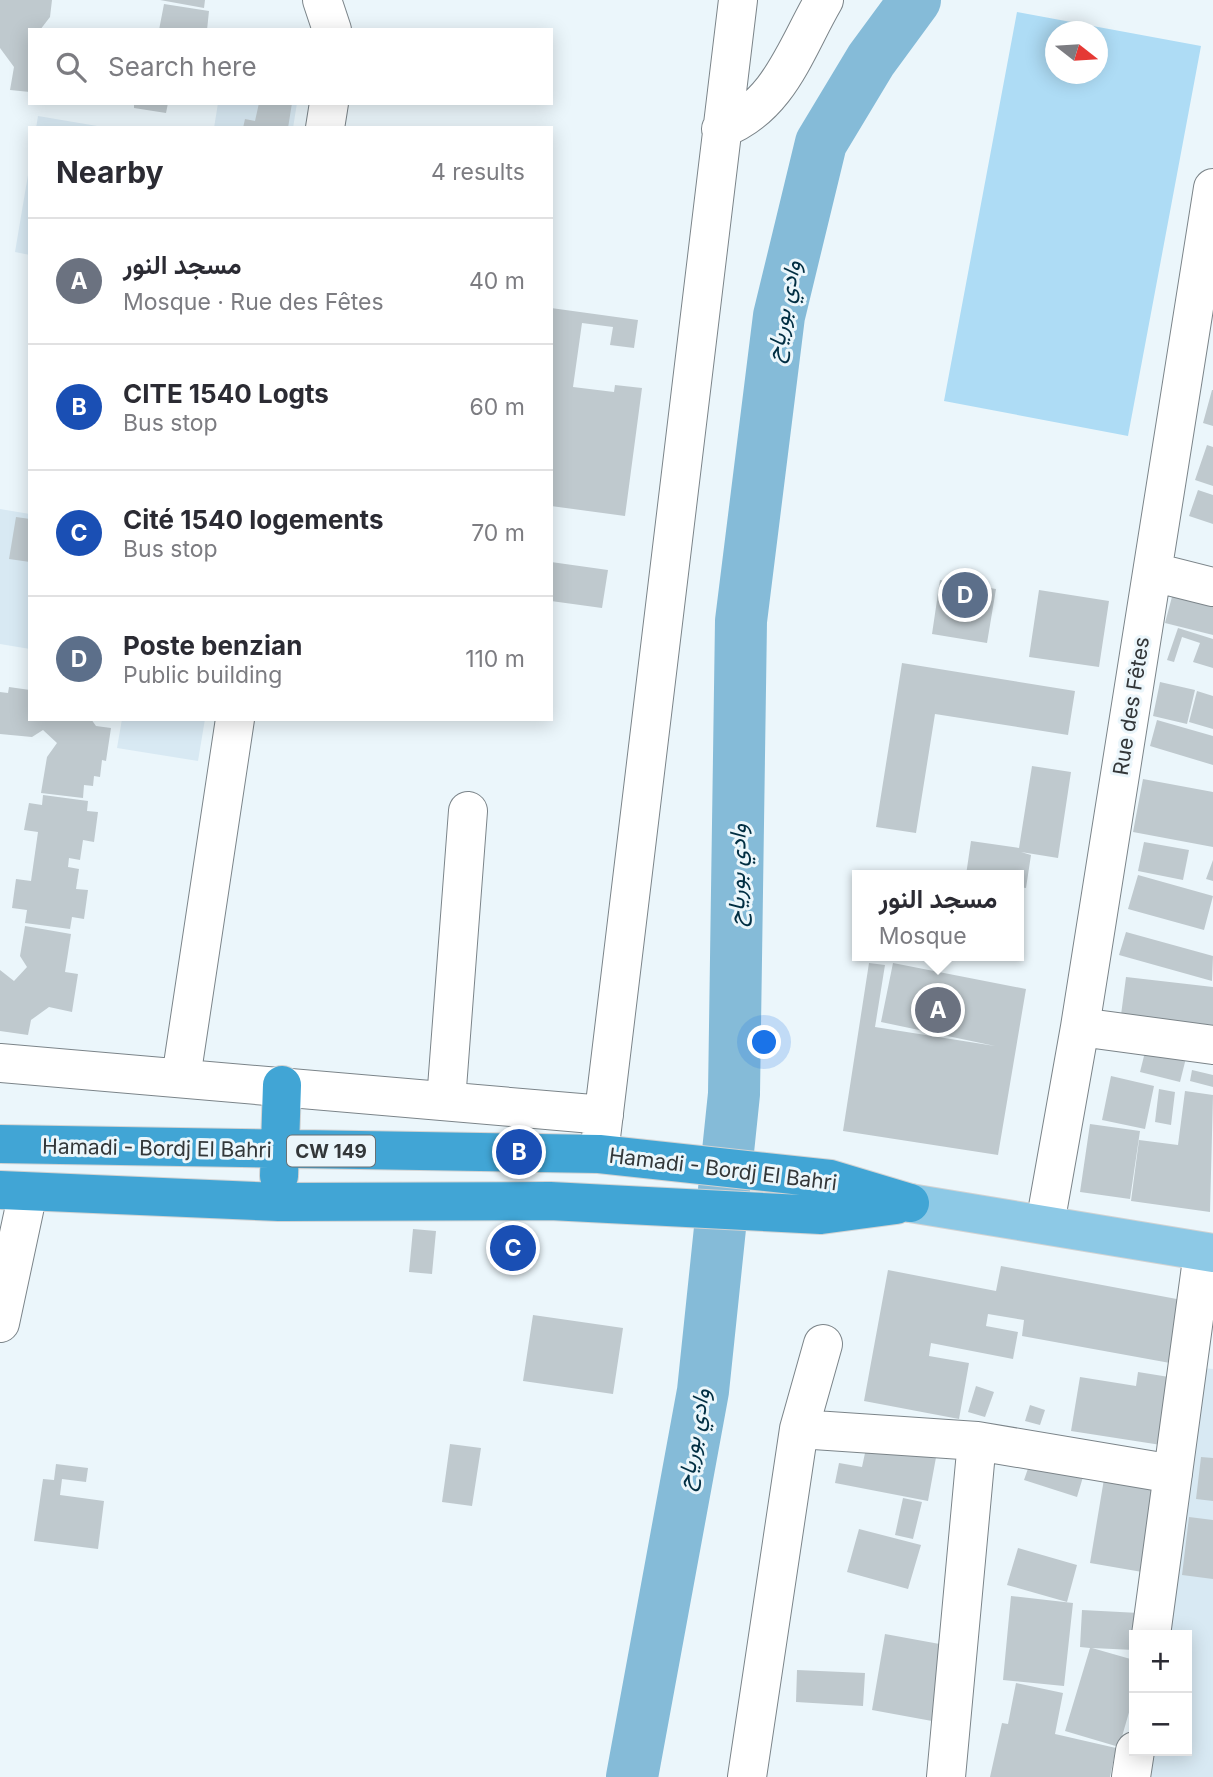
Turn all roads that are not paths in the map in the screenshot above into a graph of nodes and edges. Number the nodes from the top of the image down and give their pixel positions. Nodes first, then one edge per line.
1 (321, 0) edge
2 (738, 0) edge
3 (824, 0) edge
4 (331, 28) edge
5 (329, 105) edge
6 (325, 126) edge
7 (721, 129) junction
8 (1213, 188) edge
9 (1208, 239) edge
10 (1153, 572) junction
11 (1213, 586) edge
12 (235, 721) edge
13 (468, 811) dead end
14 (1080, 1027) junction
15 (1213, 1045) edge
16 (0, 1063) edge
17 (181, 1078) junction
18 (282, 1085) junction
19 (446, 1101) junction
20 (604, 1115) junction
21 (0, 1144) edge
22 (280, 1151) junction
23 (599, 1154) junction
24 (14, 1191) edge
25 (825, 1197) junction
26 (279, 1202) junction
27 (910, 1203) joint
28 (1045, 1224) junction
29 (1208, 1253) edge
30 (0, 1323) edge
31 (823, 1344) dead end
32 (799, 1429) junction
33 (977, 1441) junction
34 (1173, 1474) junction
35 (1152, 1630) edge
36 (1134, 1756) edge
37 (747, 1777) edge
38 (946, 1777) edge
39 (1131, 1777) edge

1 - 4 street
2 - 7 street
3 - 7 street
5 - 6 street
7 - 20 street
8 - 9 street, Rue des Fêtes
9 - 10 street, Rue des Fêtes
10 - 11 street
10 - 14 street, Rue des Fêtes
12 - 17 street
13 - 19 street
14 - 15 street
14 - 28 street, Rue des Fêtes
16 - 17 street
17 - 18 street
18 - 19 street
18 - 22 highway
19 - 20 street
20 - 23 street
21 - 22 highway, Hamadi - Bordj El Bahri / CW 149
22 - 23 highway, Hamadi - Bordj El Bahri / CW 149
22 - 26 highway
23 - 25 highway, Hamadi - Bordj El Bahri / CW 149
24 - 26 highway, Hamadi - Bordj El Bahri / CW 149
24 - 30 street
25 - 26 highway, Hamadi - Bordj El Bahri / CW 149
25 - 27 highway, Hamadi - Bordj El Bahri / CW 149
27 - 28 main road, CW 149
28 - 29 main road, CW 149
29 - 34 street
31 - 32 street
32 - 33 street
32 - 37 street
33 - 34 street
33 - 38 street
34 - 35 street
36 - 39 street

